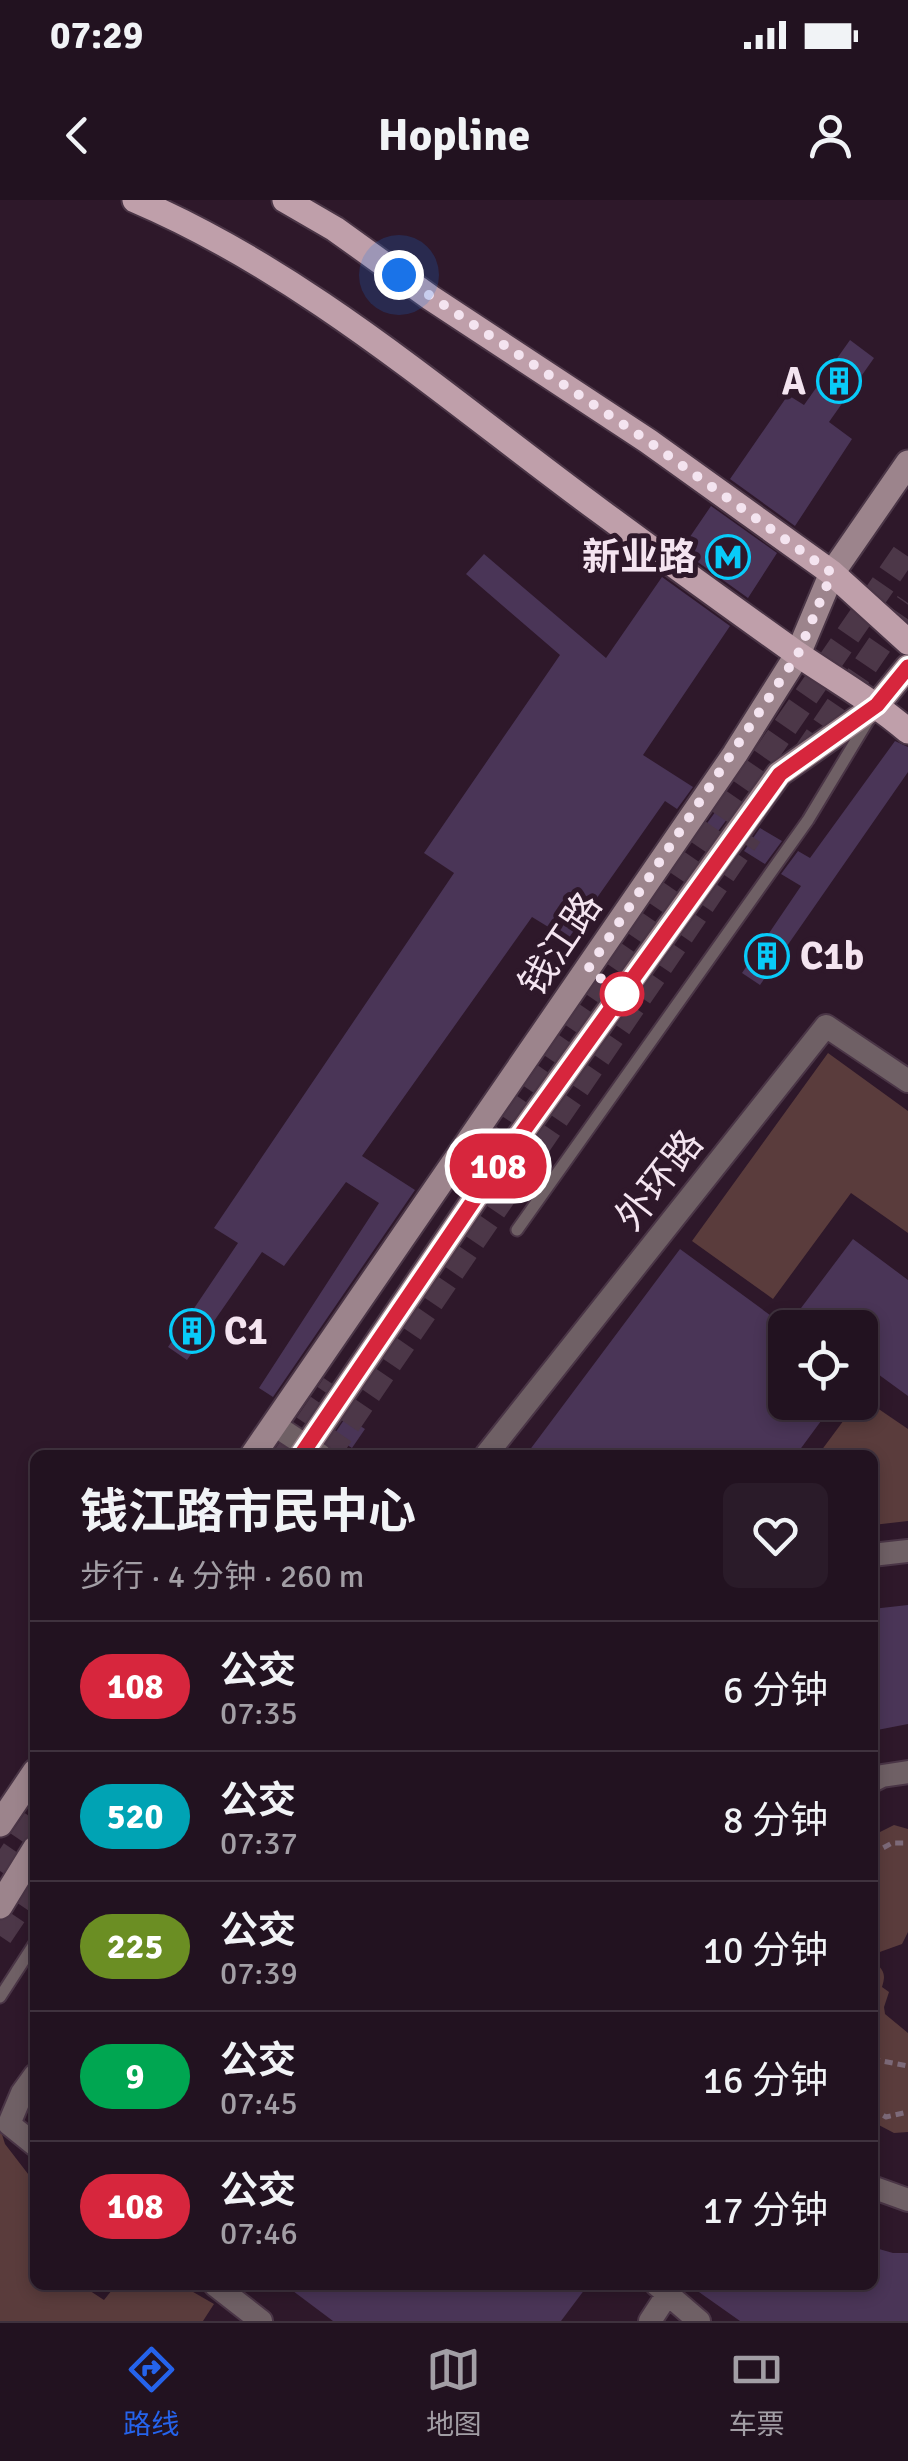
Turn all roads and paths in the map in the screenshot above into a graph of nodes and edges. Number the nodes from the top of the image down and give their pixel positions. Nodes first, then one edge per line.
1 (135, 200) edge
2 (284, 200) edge
3 (908, 463) edge
4 (832, 573) junction
5 (908, 642) edge
6 (798, 654) junction
7 (908, 667) edge
8 (877, 705) junction
9 (908, 730) edge
10 (908, 1082) edge
11 (518, 1230) dead end
12 (276, 1426) junction
13 (257, 1450) edge
14 (306, 1450) edge
15 (310, 1450) edge
16 (490, 1450) edge
17 (908, 1551) edge
18 (878, 1554) edge
19 (908, 1772) edge
20 (30, 1779) edge
21 (878, 1780) edge
22 (0, 1824) edge
23 (908, 1843) edge
24 (878, 1851) edge
25 (30, 1858) edge
26 (0, 1906) edge
27 (30, 1951) edge
28 (0, 1997) edge
29 (878, 2060) edge
30 (908, 2066) edge
31 (30, 2082) edge
32 (908, 2112) edge
33 (878, 2113) edge
34 (30, 2141) edge
35 (878, 2189) edge
36 (908, 2200) edge
37 (221, 2290) edge
38 (662, 2290) edge
39 (261, 2321) edge
40 (650, 2321) edge
41 (699, 2321) edge

1 - 6 main road
2 - 4 main road
3 - 4 main road, 钱江路
4 - 5 main road
4 - 6 main road, 钱江路
6 - 8 main road
6 - 12 main road, 钱江路
7 - 8 main road, 钱江路
8 - 9 main road
8 - 11 lane
8 - 15 main road, 钱江路
10 - 16 street, 外环路
12 - 13 main road, 钱江路
12 - 14 street
17 - 18 street
19 - 21 street
20 - 22 main road
23 - 24 path
25 - 26 main road
27 - 28 lane
29 - 30 path
31 - 34 street
32 - 33 path
35 - 36 street
37 - 39 street
38 - 40 street
38 - 41 street

